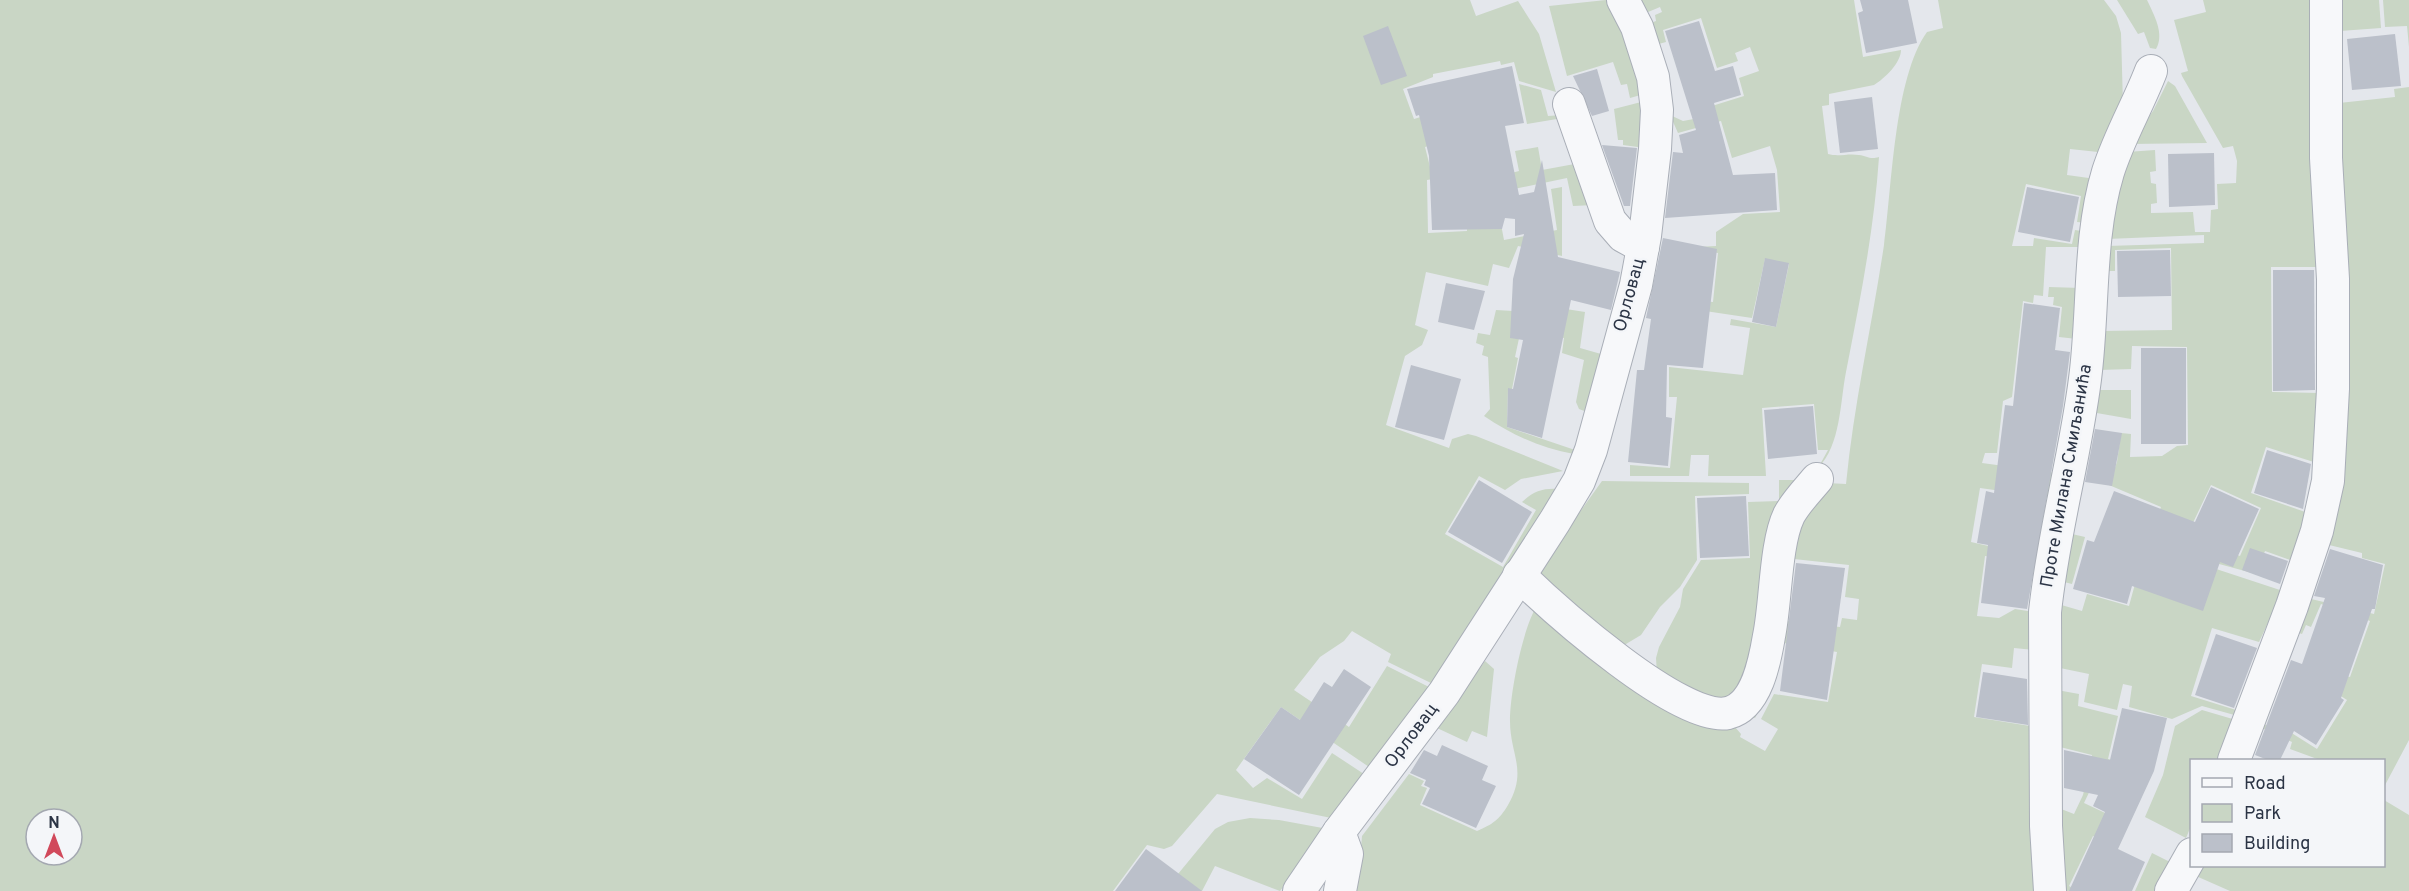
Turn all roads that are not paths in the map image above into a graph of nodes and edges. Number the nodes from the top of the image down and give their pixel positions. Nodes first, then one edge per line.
1 (1623, 0) edge
2 (2326, 0) edge
3 (2151, 71) dead end
4 (1569, 104) dead end
5 (1643, 247) junction
6 (1817, 479) dead end
7 (1519, 575) junction
8 (2234, 759) edge
9 (1339, 832) junction
10 (2190, 858) edge
11 (1299, 891) edge
12 (1340, 891) edge
13 (2050, 891) edge
14 (2171, 891) edge

1 - 5 street, Орловац
2 - 8 street
3 - 13 street, Проте Милана Смиљанића
4 - 5 street
5 - 7 street, Орловац
6 - 7 street
7 - 9 street, Орловац
9 - 11 street, Орловац
9 - 12 street
10 - 14 street

